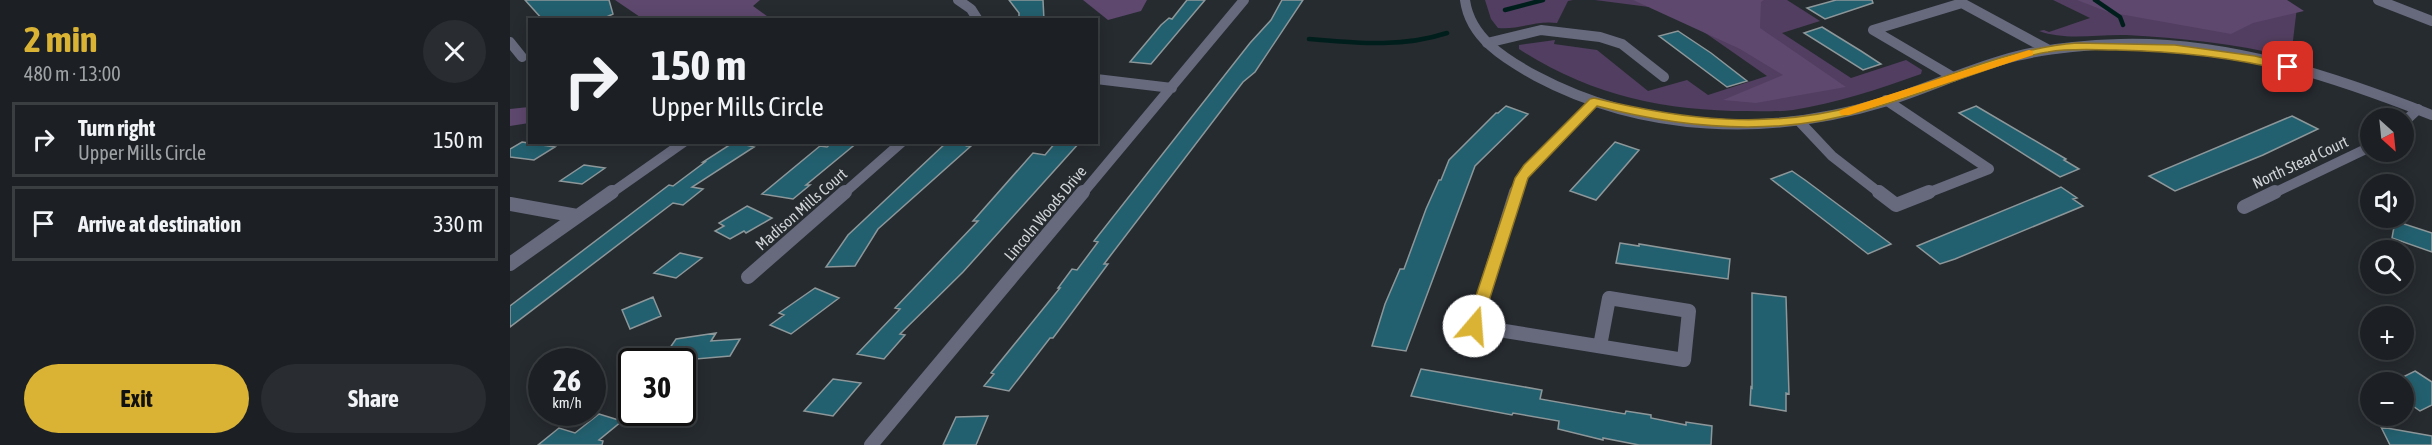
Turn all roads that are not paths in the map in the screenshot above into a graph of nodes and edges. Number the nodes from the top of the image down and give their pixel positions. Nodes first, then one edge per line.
1 (958, 0) edge
2 (1244, 0) edge
3 (1465, 0) edge
4 (2378, 0) edge
5 (977, 18) edge
6 (2432, 21) edge
7 (510, 42) edge
8 (1487, 43) junction
9 (2047, 49) junction
10 (522, 57) dead end
11 (1664, 77) dead end
12 (1953, 77) junction
13 (1098, 79) edge
14 (1172, 88) junction
15 (1886, 100) junction
16 (1594, 102) junction
17 (2418, 109) junction
18 (2414, 113) edge
19 (2432, 115) edge
20 (1799, 121) junction
21 (681, 144) edge
22 (900, 144) edge
23 (2360, 152) edge
24 (510, 204) edge
25 (2244, 207) dead end
26 (578, 216) junction
27 (510, 264) edge
28 (748, 277) dead end
29 (1600, 346) junction
30 (871, 445) edge

1 - 5 street
2 - 14 street, Lincoln Woods Drive
3 - 8 street
4 - 6 street
7 - 10 street
8 - 11 street
8 - 16 street
9 - 12 street
9 - 12 street
9 - 17 street
12 - 15 street
13 - 14 street
14 - 30 street, Lincoln Woods Drive
15 - 20 street
15 - 20 street
16 - 20 street
16 - 29 street
17 - 18 street
17 - 19 street
21 - 26 street
22 - 28 street, Madison Mills Court
23 - 25 street, North Stead Court
24 - 26 street
26 - 27 street
29 - 29 street

